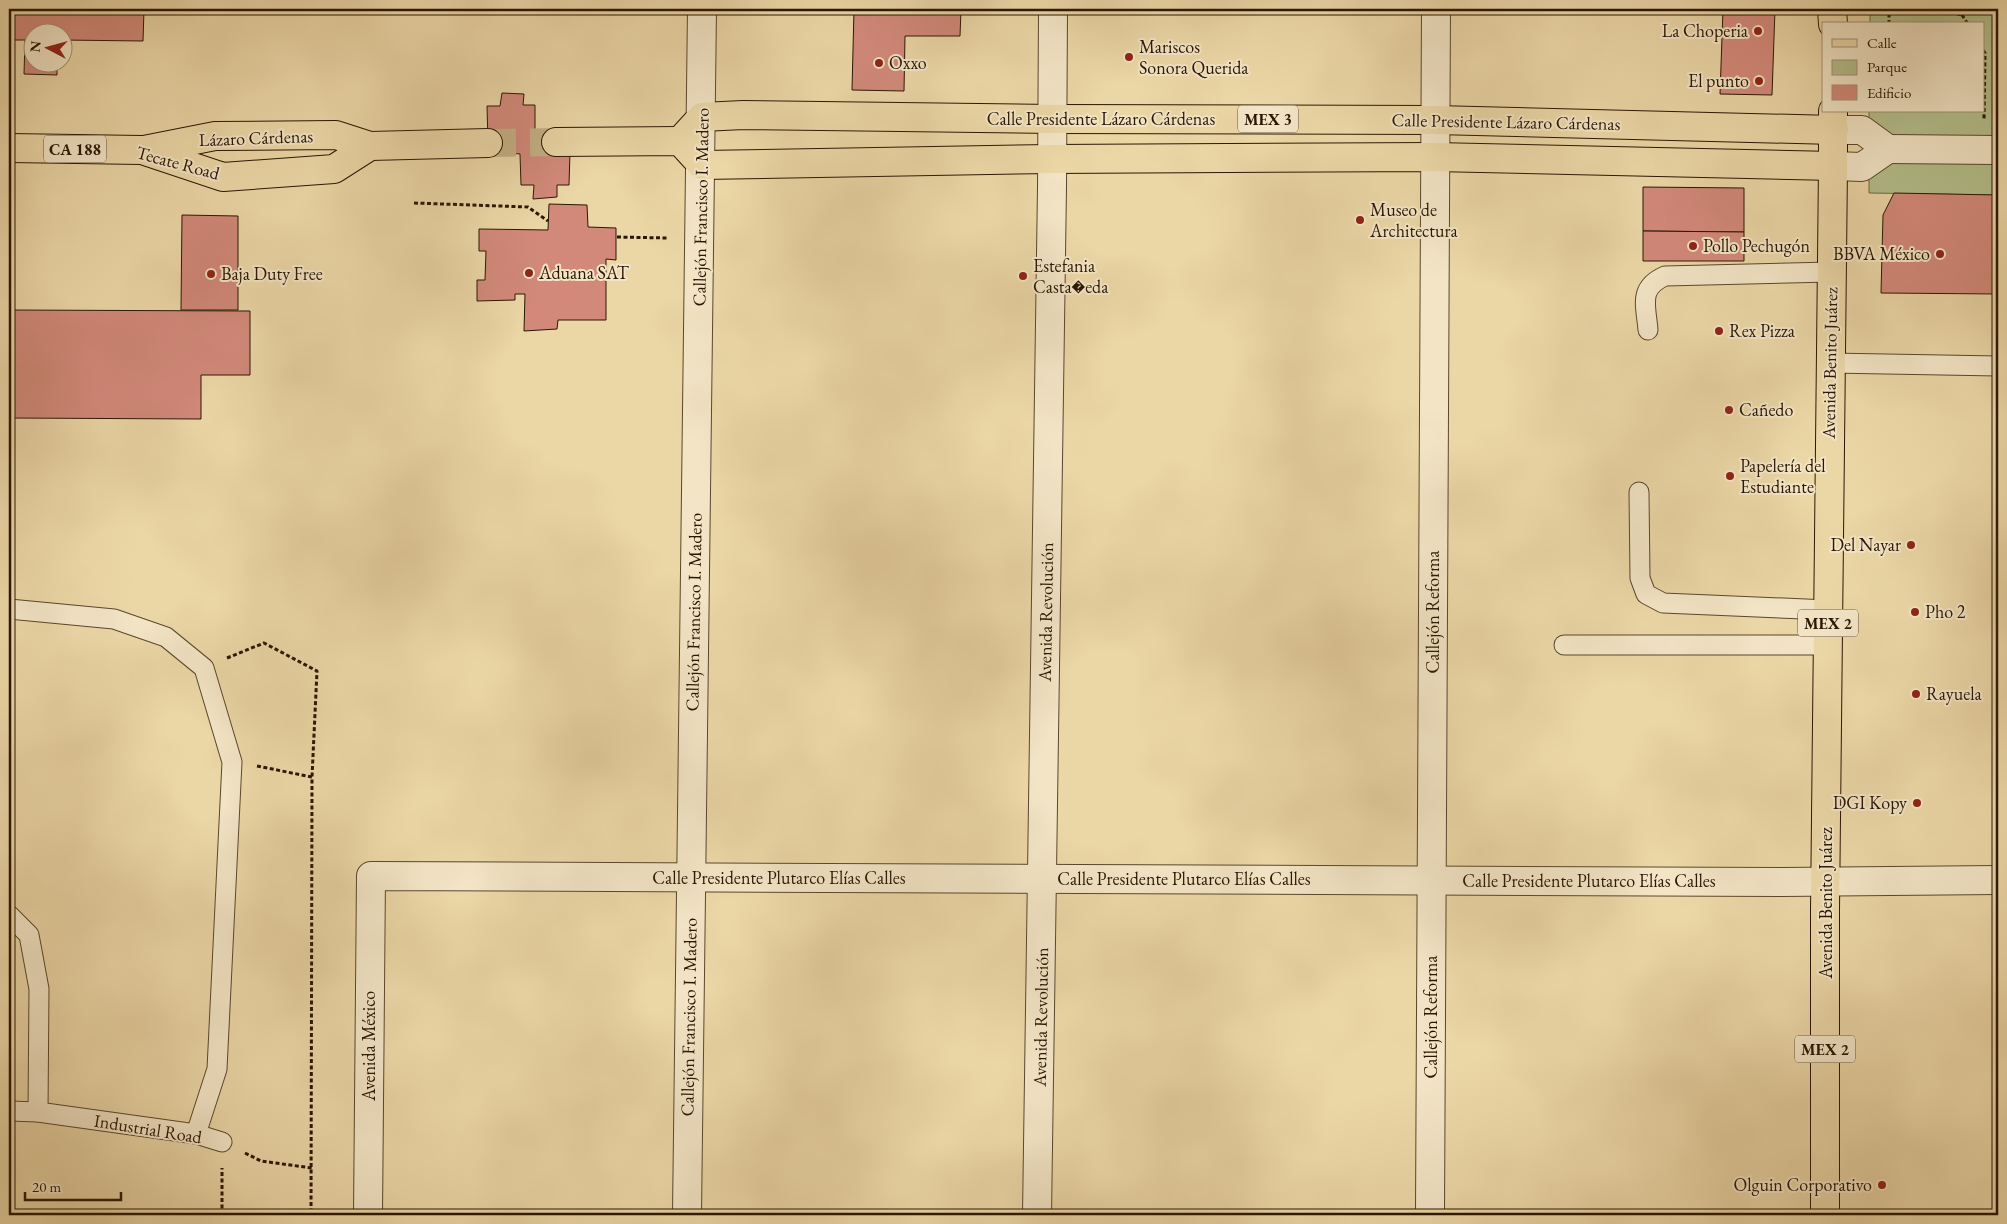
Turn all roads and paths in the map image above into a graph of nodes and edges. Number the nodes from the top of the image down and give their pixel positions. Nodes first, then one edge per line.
1 (702, 9) edge
2 (1052, 9) edge
3 (1436, 9) edge
4 (1832, 9) edge
5 (1889, 9) edge
6 (1937, 9) edge
7 (1965, 9) edge
8 (1962, 15) junction
9 (1833, 22) edge
10 (1888, 22) edge
11 (1967, 22) edge
12 (1984, 52) edge
13 (702, 117) junction
14 (1053, 119) junction
15 (1436, 120) junction
16 (1834, 120) edge
17 (680, 141) junction
18 (556, 142) tunnel mouth
19 (488, 144) tunnel mouth
20 (370, 146) junction
21 (9, 148) edge
22 (1888, 149) junction
23 (142, 150) junction
24 (1991, 150) edge
25 (1435, 157) junction
26 (1052, 159) junction
27 (702, 165) junction
28 (1832, 166) junction
29 (414, 203) dead end
30 (548, 221) dead end
31 (616, 237) dead end
32 (700, 238) junction
33 (1831, 272) junction
34 (1648, 330) dead end
35 (1830, 363) junction
36 (1998, 366) edge
37 (1639, 492) dead end
38 (9, 609) edge
39 (1828, 610) junction
40 (1564, 645) dead end
41 (1828, 645) junction
42 (204, 668) junction
43 (232, 762) junction
44 (312, 777) junction
45 (371, 876) joint
46 (690, 877) junction
47 (1043, 878) junction
48 (1432, 880) junction
49 (1998, 880) edge
50 (1826, 882) junction
51 (9, 915) edge
52 (9, 1111) edge
53 (38, 1112) junction
54 (196, 1134) junction
55 (222, 1142) junction
56 (312, 1168) junction
57 (222, 1215) edge
58 (311, 1215) edge
59 (368, 1215) edge
60 (687, 1215) edge
61 (1037, 1215) edge
62 (1430, 1215) edge
63 (1825, 1215) edge

1 - 13 street, Callejón Francisco I. Madero
2 - 14 street, Avenida Revolución
3 - 15 street, Callejón Reforma
4 - 9 main road
5 - 6 path
5 - 10 path
6 - 8 path
7 - 8 path
8 - 11 path
12 - 24 path
13 - 14 main road, Calle Presidente Lázaro Cárdenas / MEX 3
13 - 17 main road
13 - 27 street, Callejón Francisco I. Madero
14 - 15 main road, Calle Presidente Lázaro Cárdenas / MEX 3
14 - 26 street, Avenida Revolución
15 - 16 main road, Calle Presidente Lázaro Cárdenas / MEX 3
15 - 25 street, Callejón Reforma
16 - 22 street
16 - 28 main road, Avenida Benito Juárez / MEX 2
17 - 18 main road
17 - 27 main road
19 - 20 main road
20 - 23 main road, Lázaro Cárdenas
20 - 23 main road, Tecate Road
21 - 23 main road, Tecate Road / CA 188
22 - 24 street
22 - 28 street
25 - 26 main road, Calle Presidente Lázaro Cárdenas / MEX 3
25 - 28 main road, Calle Presidente Lázaro Cárdenas / MEX 3
25 - 48 street, Callejón Reforma
26 - 27 main road, Calle Presidente Lázaro Cárdenas / MEX 3
26 - 47 street, Avenida Revolución
27 - 32 street, Callejón Francisco I. Madero
28 - 33 main road, Avenida Benito Juárez / MEX 2
29 - 30 path
31 - 32 path
32 - 46 street, Callejón Francisco I. Madero
33 - 34 lane
33 - 35 main road, Avenida Benito Juárez / MEX 2
35 - 36 lane
35 - 39 main road, Avenida Benito Juárez / MEX 2
37 - 39 lane
38 - 42 lane
39 - 41 main road, Avenida Benito Juárez / MEX 2
40 - 41 lane
41 - 50 main road, Avenida Benito Juárez / MEX 2
42 - 43 lane
42 - 44 path
43 - 44 path
43 - 54 lane
44 - 56 path
45 - 46 street, Calle Presidente Plutarco Elías Calles
45 - 59 street, Avenida México
46 - 47 street, Calle Presidente Plutarco Elías Calles
46 - 60 street, Callejón Francisco I. Madero
47 - 48 street, Calle Presidente Plutarco Elías Calles
47 - 61 street, Avenida Revolución
48 - 50 street, Calle Presidente Plutarco Elías Calles
48 - 62 street, Callejón Reforma
49 - 50 street, Calle Presidente Plutarco Elías Calles
50 - 63 main road, Avenida Benito Juárez / MEX 2
51 - 53 lane
52 - 53 lane, Industrial Road
53 - 54 lane, Industrial Road
54 - 55 lane, Industrial Road
55 - 56 path, Industrial Road
55 - 57 path
56 - 58 path

